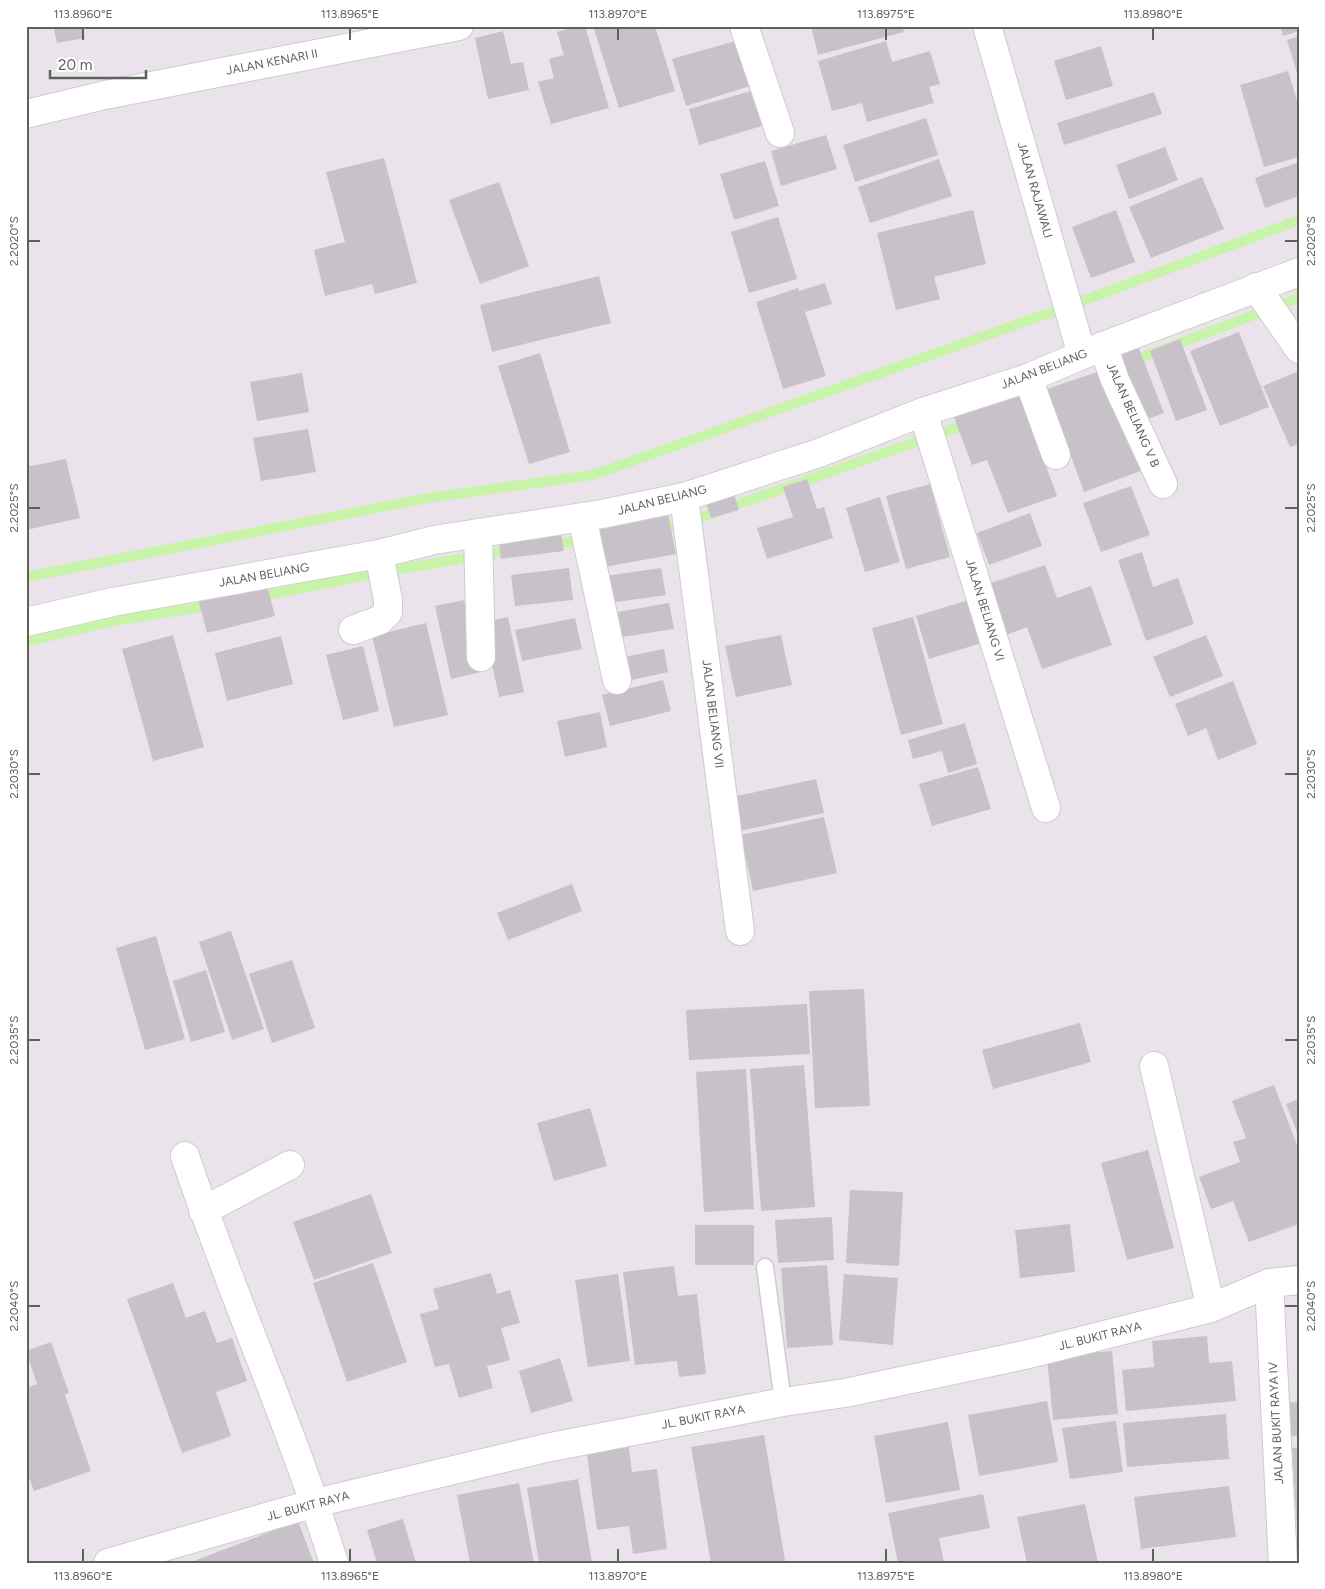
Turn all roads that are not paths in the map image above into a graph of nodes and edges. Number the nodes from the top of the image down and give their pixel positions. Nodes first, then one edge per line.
1 (459, 26) edge
2 (744, 26) edge
3 (987, 26) edge
4 (26, 114) edge
5 (780, 133) dead end
6 (1299, 272) edge
7 (1256, 287) junction
8 (1299, 349) edge
9 (1093, 350) junction
10 (1028, 378) junction
11 (923, 412) junction
12 (1056, 455) dead end
13 (1163, 484) dead end
14 (684, 497) junction
15 (582, 516) junction
16 (478, 533) junction
17 (379, 554) junction
18 (26, 622) edge
19 (353, 630) dead end
20 (480, 656) dead end
21 (616, 680) dead end
22 (1046, 808) dead end
23 (740, 931) dead end
24 (1154, 1066) dead end
25 (185, 1156) dead end
26 (290, 1165) dead end
27 (203, 1211) junction
28 (765, 1267) dead end
29 (1299, 1280) edge
30 (1268, 1283) junction
31 (1211, 1308) junction
32 (783, 1402) junction
33 (315, 1503) junction
34 (108, 1563) edge
35 (334, 1563) edge
36 (1283, 1563) edge

1 - 4 street, JALAN KENARI II
2 - 5 street
3 - 9 street, JALAN RAJAWALI
6 - 7 street, JALAN BELIANG
7 - 8 street
7 - 9 street, JALAN BELIANG
9 - 10 street, JALAN BELIANG
9 - 13 street, JALAN BELIANG V B
10 - 11 street, JALAN BELIANG
10 - 12 street
11 - 14 street, JALAN BELIANG
11 - 22 street, JALAN BELIANG VI
14 - 15 street, JALAN BELIANG
14 - 23 street, JALAN BELIANG VII
15 - 16 street, JALAN BELIANG
15 - 21 street
16 - 17 street, JALAN BELIANG
16 - 20 street
17 - 18 street, JALAN BELIANG
17 - 19 street
24 - 31 street
25 - 27 street
26 - 27 street
27 - 33 street
28 - 32 lane
29 - 30 street, JL. BUKIT RAYA
30 - 31 street, JL. BUKIT RAYA
30 - 36 street, JALAN BUKIT RAYA IV
31 - 32 street, JL. BUKIT RAYA
32 - 33 street, JL. BUKIT RAYA
33 - 34 street, JL. BUKIT RAYA
33 - 35 street

